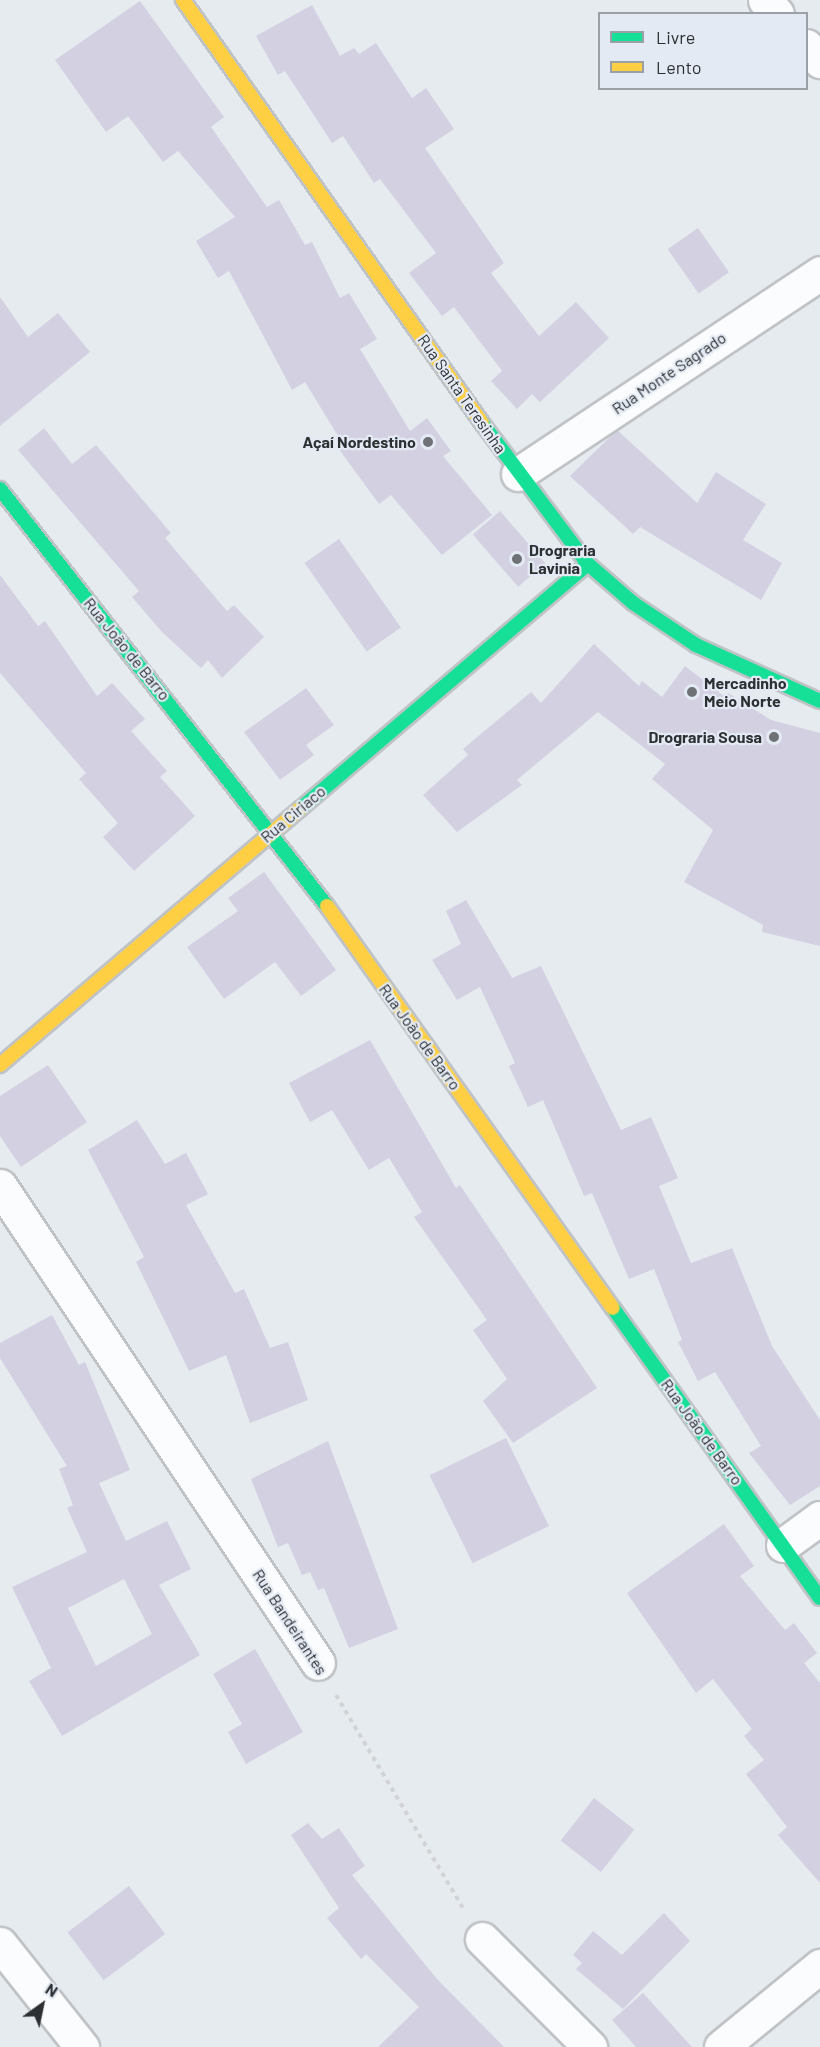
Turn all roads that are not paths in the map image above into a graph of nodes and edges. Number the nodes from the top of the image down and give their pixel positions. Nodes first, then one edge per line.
1 (183, 0) edge
2 (765, 0) edge
3 (775, 12) edge
4 (808, 47) edge
5 (820, 61) edge
6 (820, 273) edge
7 (518, 474) junction
8 (0, 489) edge
9 (588, 564) junction
10 (820, 701) edge
11 (273, 831) junction
12 (0, 1065) edge
13 (0, 1186) edge
14 (820, 1518) edge
15 (783, 1545) junction
16 (820, 1598) edge
17 (318, 1663) road end
18 (482, 1939) road end
19 (0, 1944) edge
20 (820, 1966) edge
21 (82, 2047) edge
22 (590, 2047) edge
23 (721, 2047) edge

1 - 7 street, Rua Santa Teresinha
2 - 3 street
4 - 5 street
6 - 7 street, Rua Monte Sagrado
7 - 9 street, Rua Santa Teresinha
8 - 11 street, Rua João de Barro
9 - 10 street, Rua Santa Teresinha
9 - 11 street, Rua Ciriaco
11 - 12 street, Rua Ciriaco
11 - 15 street, Rua João de Barro
13 - 17 street, Rua Bandeirantes
14 - 15 street
15 - 16 street, Rua João de Barro
18 - 22 street
19 - 21 street
20 - 23 street

